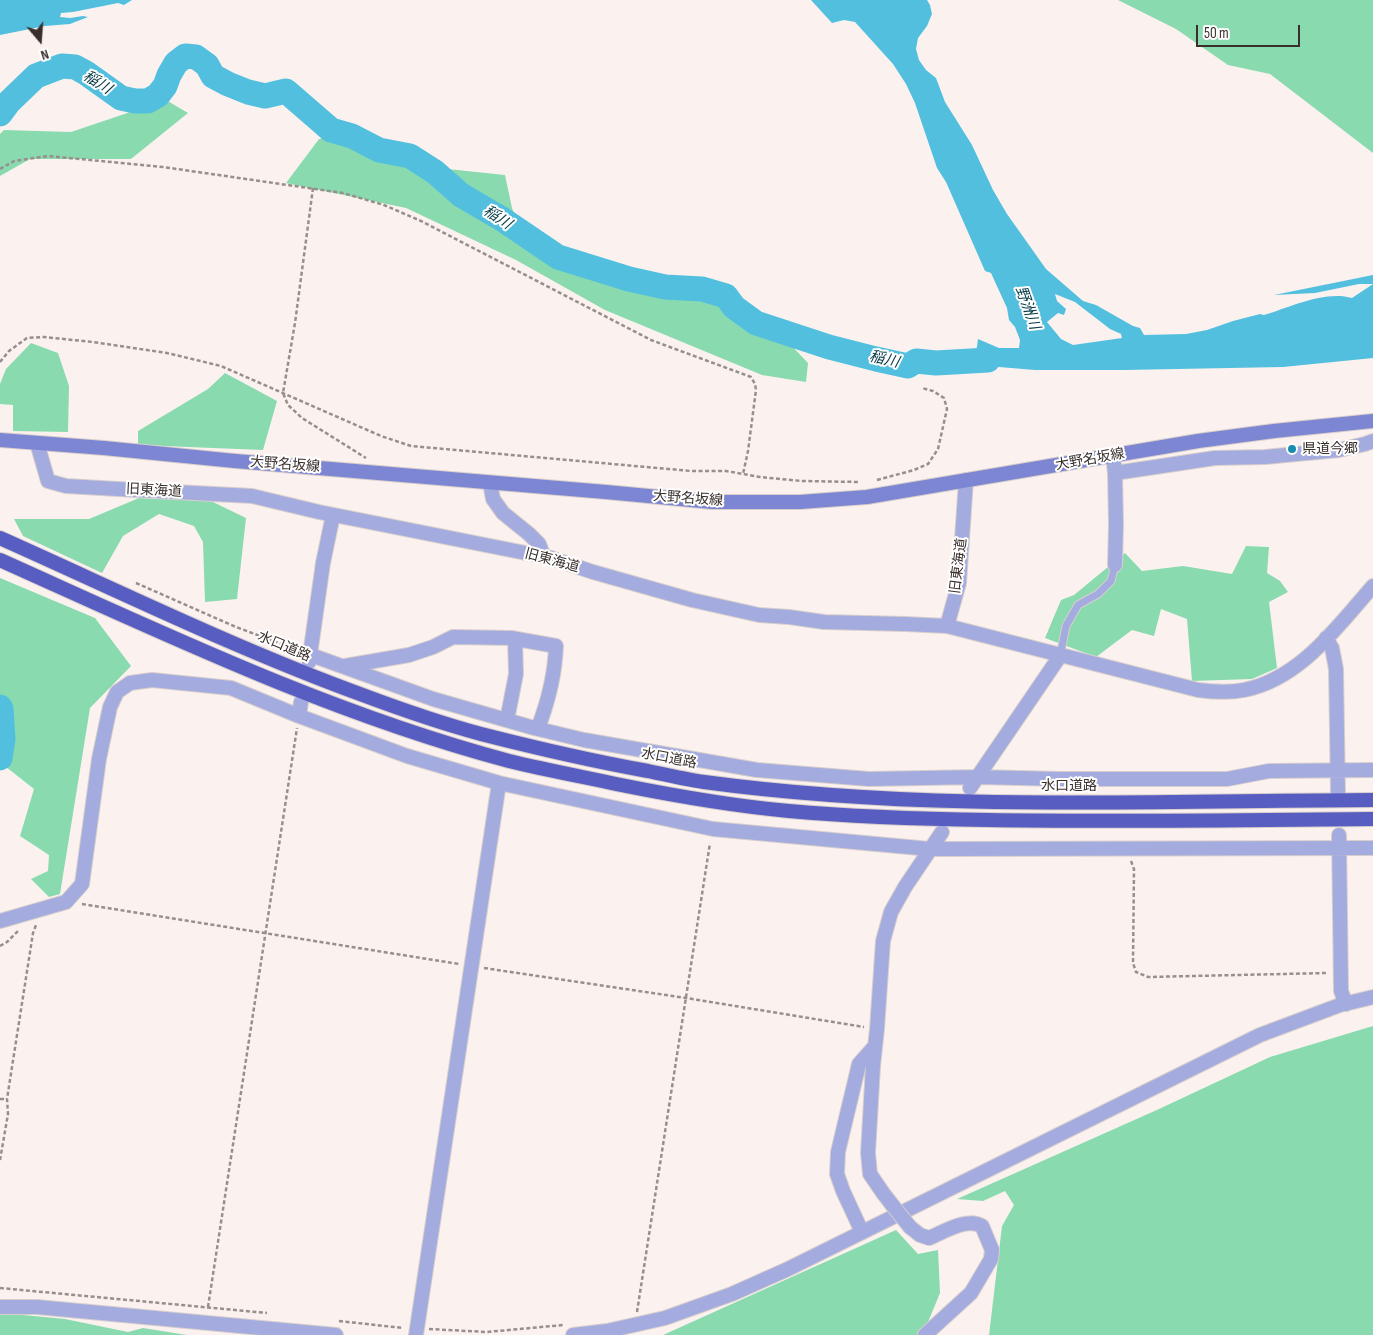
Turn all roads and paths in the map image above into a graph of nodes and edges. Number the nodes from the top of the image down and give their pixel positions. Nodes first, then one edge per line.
1 (0, 169) edge
2 (313, 188) junction
3 (0, 362) edge
4 (922, 388) dead end
5 (283, 393) junction
6 (1373, 421) edge
7 (0, 440) edge
8 (1373, 441) edge
9 (36, 443) junction
10 (1113, 456) junction
11 (366, 458) dead end
12 (1116, 473) junction
13 (743, 474) junction
14 (966, 480) junction
15 (871, 481) dead end
16 (490, 482) junction
17 (867, 497) junction
18 (333, 515) junction
19 (0, 538) edge
20 (544, 557) junction
21 (0, 560) edge
22 (1115, 565) joint
23 (131, 581) dead end
24 (1373, 586) edge
25 (947, 626) junction
26 (515, 638) junction
27 (1326, 638) junction
28 (1060, 656) junction
29 (310, 659) junction
30 (344, 666) junction
31 (300, 709) junction
32 (507, 720) junction
33 (538, 728) junction
34 (1338, 770) junction
35 (1373, 770) edge
36 (974, 783) junction
37 (499, 784) junction
38 (1338, 794) dead end
39 (1373, 800) edge
40 (1373, 819) edge
41 (712, 829) junction
42 (942, 832) dead end
43 (1339, 841) junction
44 (1373, 848) edge
45 (930, 849) junction
46 (1127, 849) junction
47 (66, 902) junction
48 (41, 909) junction
49 (0, 921) edge
50 (265, 933) junction
51 (471, 966) junction
52 (1341, 973) junction
53 (686, 998) junction
54 (1373, 998) edge
55 (1346, 1004) junction
56 (877, 1030) junction
57 (875, 1046) junction
58 (0, 1099) edge
59 (7, 1099) junction
60 (0, 1160) edge
61 (862, 1232) junction
62 (0, 1288) edge
63 (0, 1307) edge
64 (208, 1307) junction
65 (636, 1312) dead end
66 (274, 1314) dead end
67 (331, 1320) dead end
68 (568, 1330) edge
69 (416, 1332) edge
70 (336, 1335) edge
71 (925, 1335) edge

1 - 2 path
2 - 5 path
2 - 13 path
3 - 5 path
4 - 15 path
5 - 11 path
5 - 13 path
6 - 10 main road, 大野名坂線
7 - 9 main road, 大野名坂線
8 - 12 street
9 - 16 main road, 大野名坂線
9 - 18 street, 旧東海道
10 - 12 street
10 - 14 main road, 大野名坂線
12 - 22 street
13 - 17 path
14 - 17 main road, 大野名坂線
14 - 25 street, 旧東海道
16 - 17 main road, 大野名坂線
16 - 20 street
18 - 20 street, 旧東海道
18 - 29 street
19 - 39 highway, 水口道路
20 - 25 street, 旧東海道
21 - 40 highway
22 - 28 lane
23 - 29 path
24 - 27 street
25 - 28 street
26 - 30 street
26 - 32 street
26 - 33 street
27 - 28 street
27 - 34 street
28 - 36 street
29 - 30 street
30 - 32 street
31 - 37 street
31 - 47 street
31 - 50 path
32 - 33 street
33 - 36 street
34 - 35 street
34 - 36 street
34 - 38 street
37 - 41 street
37 - 51 street
41 - 45 street
41 - 53 path
42 - 45 street
43 - 44 street
43 - 46 street
43 - 52 street
45 - 46 street
45 - 56 street
46 - 52 path
47 - 48 street
47 - 50 path
48 - 49 street
48 - 59 path
50 - 51 path
50 - 64 path
51 - 53 path
51 - 69 street
52 - 55 street
53 - 56 path
53 - 65 path
54 - 55 street
55 - 61 street
56 - 57 street
57 - 61 street
57 - 71 street, bridge
58 - 59 path
59 - 60 path
61 - 68 street
62 - 64 path
63 - 70 street
64 - 66 path
67 - 69 path
68 - 69 path

